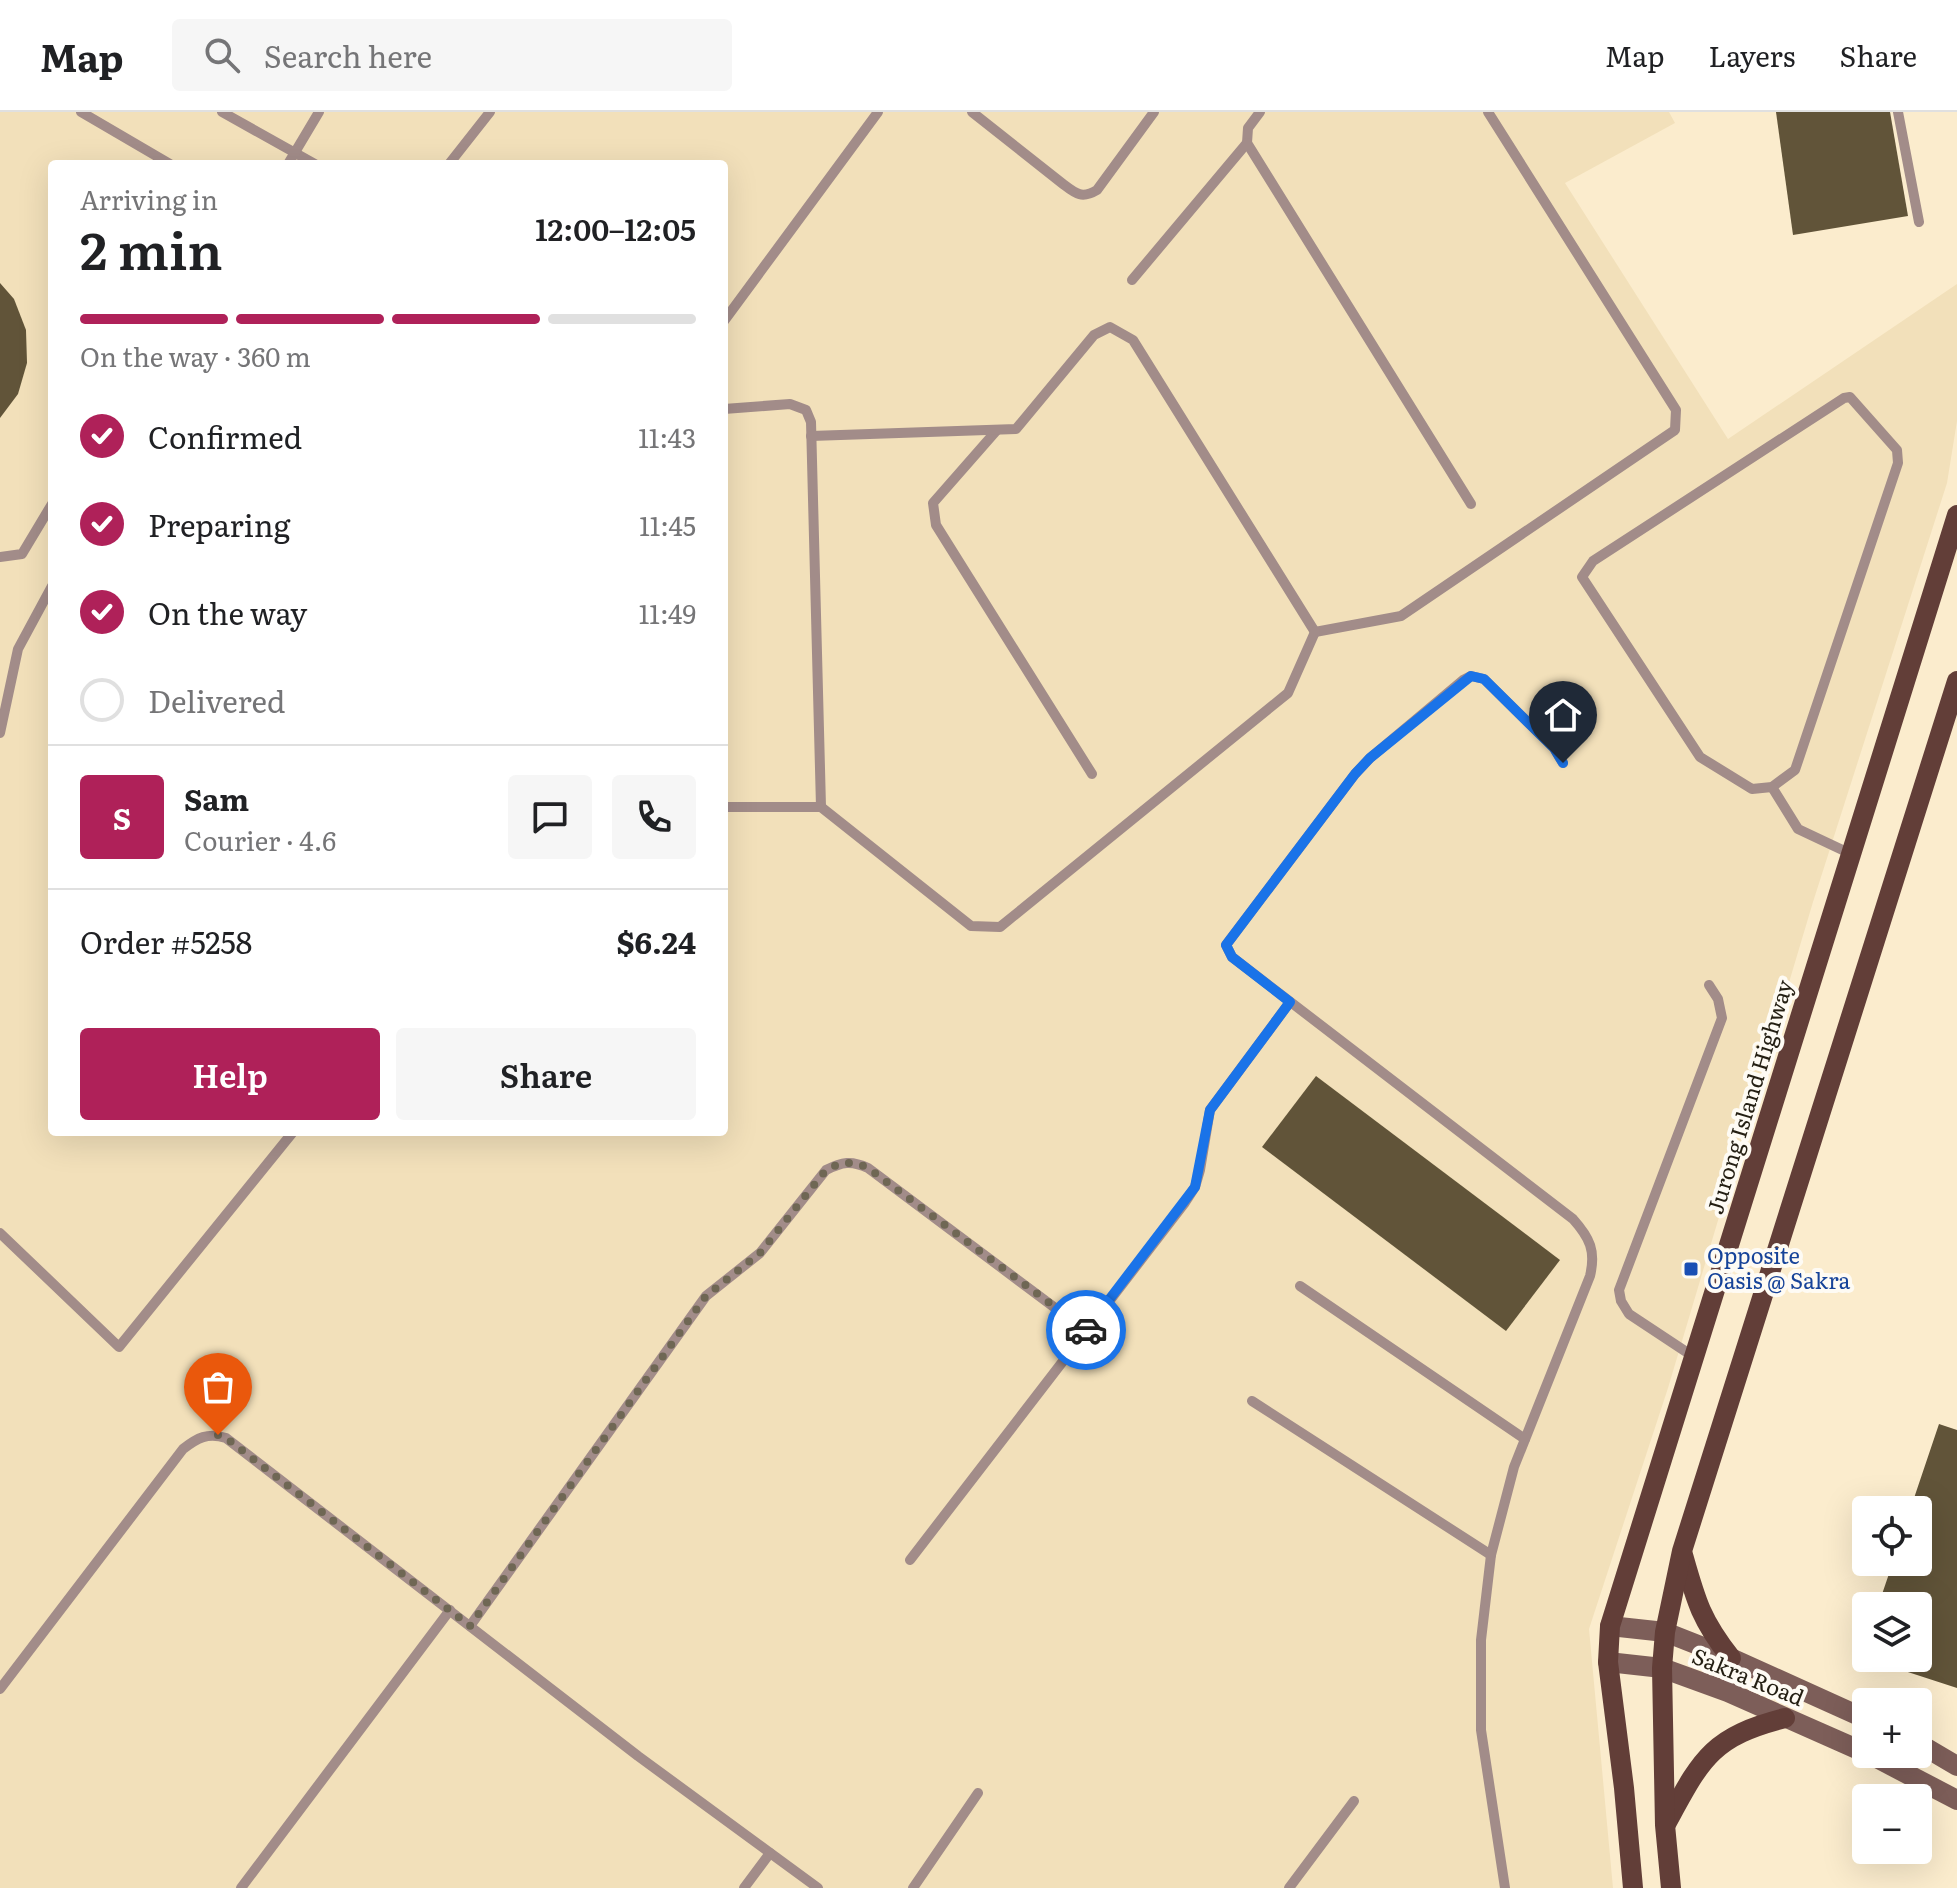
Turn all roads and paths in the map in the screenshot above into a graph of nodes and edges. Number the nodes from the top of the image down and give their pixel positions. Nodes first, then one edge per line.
1 (81, 112) edge
2 (319, 112) edge
3 (490, 112) edge
4 (878, 112) edge
5 (972, 112) edge
6 (1154, 112) edge
7 (1260, 112) edge
8 (1488, 112) edge
9 (1898, 112) edge
10 (224, 113) edge
11 (1247, 143) junction
12 (294, 153) junction
13 (163, 160) edge
14 (290, 160) edge
15 (307, 160) edge
16 (452, 160) edge
17 (1919, 222) dead end
18 (1132, 280) dead end
19 (728, 316) edge
20 (728, 409) edge
21 (997, 430) junction
22 (811, 436) junction
23 (1471, 504) dead end
24 (48, 511) edge
25 (1957, 515) edge
26 (0, 557) edge
27 (48, 593) edge
28 (1315, 632) junction
29 (1957, 681) edge
30 (0, 733) edge
31 (1563, 763) dead end
32 (1092, 774) dead end
33 (1772, 787) junction
34 (728, 807) edge
35 (821, 807) junction
36 (1851, 854) junction
37 (1709, 985) dead end
38 (1290, 1002) junction
39 (290, 1136) edge
40 (0, 1233) edge
41 (1300, 1286) dead end
42 (1086, 1331) junction
43 (1694, 1357) junction
44 (1252, 1401) dead end
45 (1525, 1439) junction
46 (1682, 1551) junction
47 (1491, 1555) junction
48 (910, 1560) dead end
49 (450, 1610) junction
50 (470, 1626) junction
51 (1610, 1626) junction
52 (1665, 1632) junction
53 (1731, 1658) junction
54 (1608, 1662) junction
55 (1662, 1668) junction
56 (0, 1689) edge
57 (1852, 1713) edge
58 (1785, 1718) junction
59 (1852, 1747) edge
60 (1932, 1751) edge
61 (1957, 1766) edge
62 (1896, 1768) edge
63 (978, 1793) dead end
64 (1957, 1800) edge
65 (1354, 1801) dead end
66 (1665, 1825) junction
67 (770, 1853) junction
68 (241, 1888) edge
69 (744, 1888) edge
70 (818, 1888) edge
71 (913, 1888) edge
72 (1289, 1888) edge
73 (1505, 1888) edge
74 (1633, 1888) edge
75 (1671, 1888) edge

1 - 13 lane
2 - 12 lane
3 - 16 lane
4 - 19 lane
5 - 6 lane
7 - 11 lane
8 - 28 lane
9 - 17 lane
10 - 12 lane
11 - 18 lane
11 - 23 lane
12 - 14 lane
12 - 15 lane
20 - 22 lane
21 - 22 lane
21 - 28 lane
21 - 32 lane
22 - 35 lane
24 - 26 lane
25 - 36 main road, Jurong Island Highway
27 - 30 lane
28 - 35 lane
29 - 46 main road
31 - 38 lane
33 - 33 lane
33 - 36 lane
34 - 35 lane
36 - 43 main road, Jurong Island Highway
37 - 43 lane
38 - 42 lane
38 - 45 lane
39 - 40 lane
41 - 45 lane
42 - 48 lane
42 - 50 lane
43 - 51 main road, Jurong Island Highway
44 - 47 lane
45 - 47 lane
46 - 52 main road
46 - 53 main road
47 - 73 lane
49 - 50 lane
49 - 56 lane
49 - 68 lane
50 - 67 lane
51 - 52 street, Sakra Road
51 - 54 main road, Jurong Island Highway
52 - 53 street, Sakra Road
52 - 55 main road
53 - 57 street, Sakra Road
54 - 55 street, Sakra Road
54 - 74 main road, Jurong Island Highway
55 - 58 street, Sakra Road
55 - 66 main road
58 - 59 street, Sakra Road
58 - 66 main road
60 - 61 street
62 - 64 street, Sakra Road
63 - 71 lane
65 - 72 lane
66 - 75 main road
67 - 69 lane
67 - 70 lane

